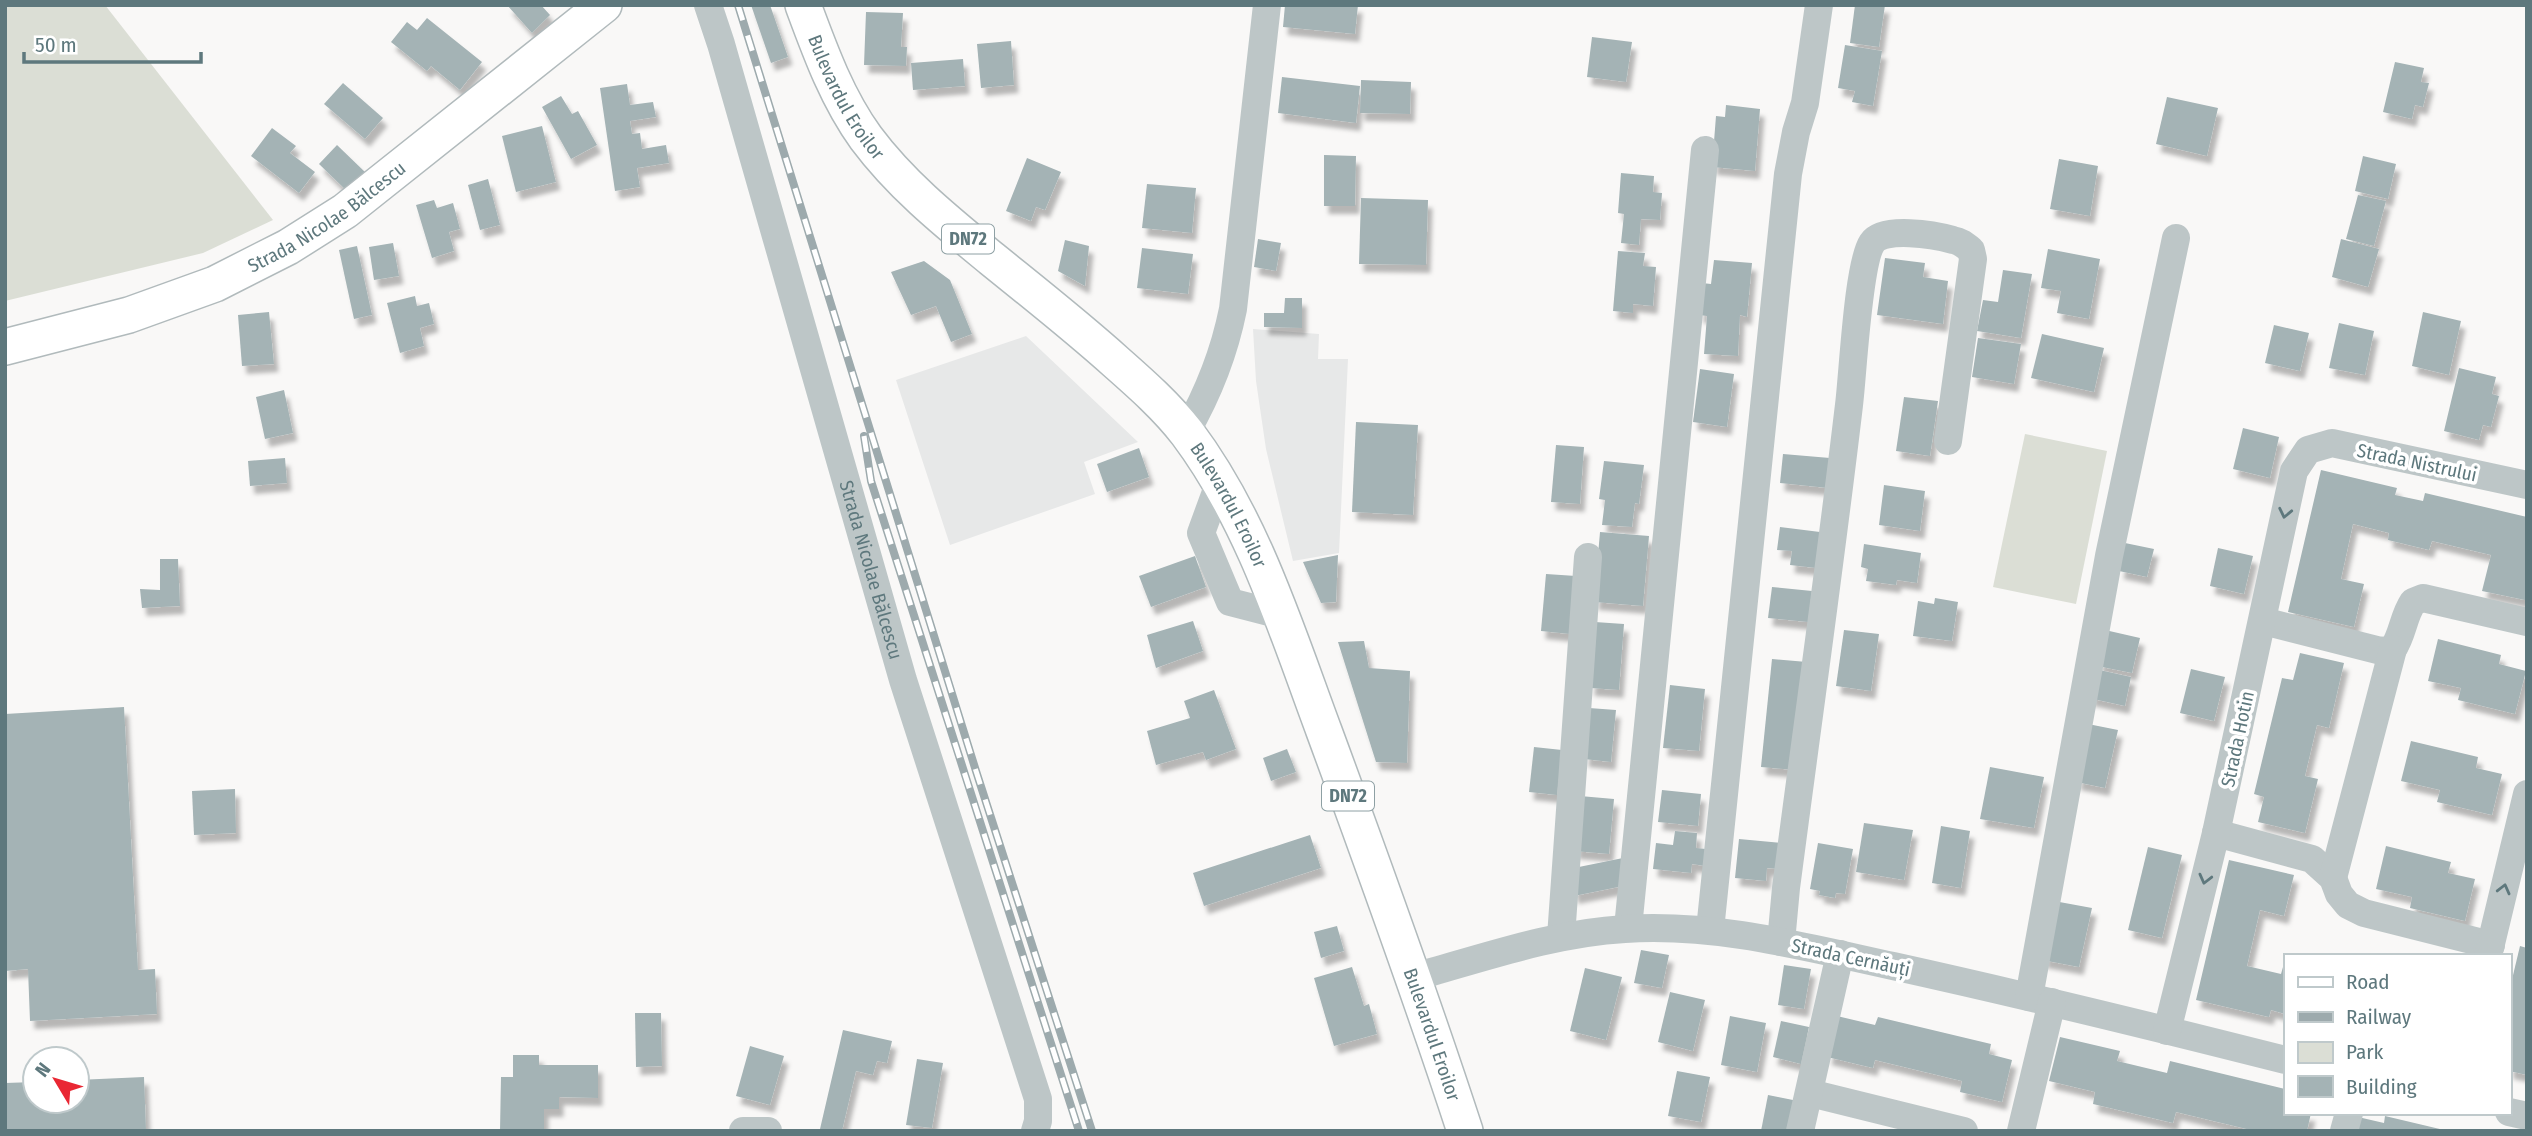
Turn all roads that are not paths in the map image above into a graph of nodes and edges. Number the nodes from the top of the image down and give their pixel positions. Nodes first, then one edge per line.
1 (604, 5) edge
2 (708, 5) edge
3 (803, 5) edge
4 (1267, 5) edge
5 (1819, 5) edge
6 (1705, 150) dead end
7 (2176, 238) dead end
8 (5, 347) edge
9 (1186, 432) junction
10 (1948, 441) dead end
11 (2308, 450) joint
12 (2527, 485) edge
13 (1588, 557) dead end
14 (2263, 621) junction
15 (2527, 622) edge
16 (2393, 649) junction
17 (2527, 794) edge
18 (2216, 833) junction
19 (2333, 878) junction
20 (1628, 928) junction
21 (1710, 930) junction
22 (1560, 937) junction
23 (1781, 942) junction
24 (2489, 950) edge
25 (1840, 954) junction
26 (1414, 977) junction
27 (2040, 1000) junction
28 (2167, 1031) junction
29 (2284, 1060) edge
30 (1810, 1093) junction
31 (743, 1131) edge
32 (768, 1131) edge
33 (1035, 1131) edge
34 (1465, 1131) edge
35 (1800, 1131) edge
36 (1964, 1131) edge
37 (2021, 1131) edge

1 - 8 main road, Strada Nicolae Bălcescu
2 - 33 street, Strada Nicolae Bălcescu
3 - 9 main road, Bulevardul Eroilor / DN72
4 - 9 street
5 - 21 street
6 - 20 street
7 - 27 street
9 - 26 main road, Bulevardul Eroilor / DN72
10 - 23 street
11 - 12 street, Strada Nistrului
11 -> 14 street, Strada Hotin
13 - 22 street
14 - 16 street
14 - 18 street, Strada Hotin
15 - 16 street
16 - 19 street
24 -> 17 street
18 - 19 street
18 -> 28 street, Strada Hotin
19 - 24 street
20 - 21 street, Strada Cernăuți
20 - 22 street, Strada Cernăuți
21 - 23 street, Strada Cernăuți
22 - 26 street, Strada Cernăuți
23 - 25 street, Strada Cernăuți
25 - 27 street, Strada Cernăuți
25 - 30 street
26 - 34 main road, Bulevardul Eroilor / DN72
27 - 28 street, Strada Cernăuți
27 - 37 street
28 - 29 street, Strada Cernăuți
30 - 35 street
30 - 36 street
31 - 32 street

